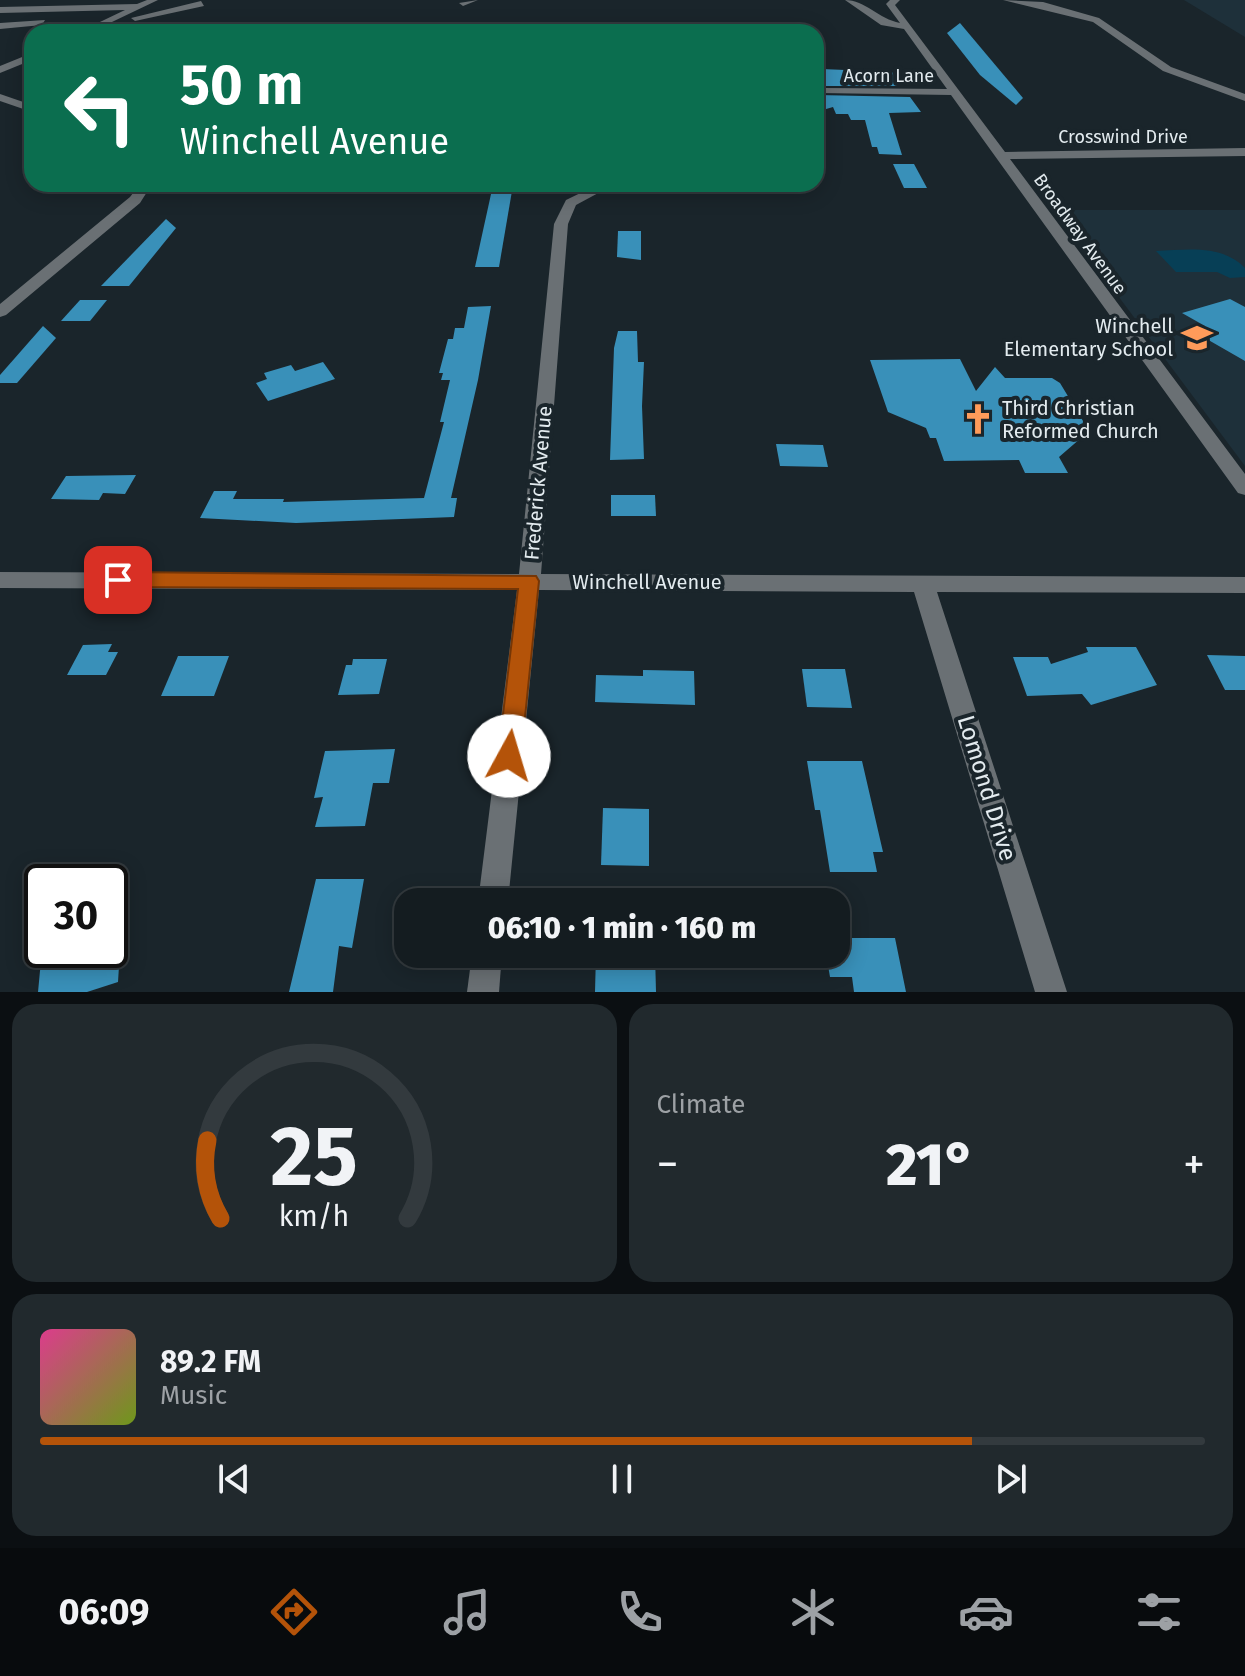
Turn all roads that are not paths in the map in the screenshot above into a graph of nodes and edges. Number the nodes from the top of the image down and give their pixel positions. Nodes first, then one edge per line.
1 (9, 0) edge
2 (154, 0) edge
3 (474, 0) edge
4 (849, 0) edge
5 (894, 0) edge
6 (1007, 0) edge
7 (463, 3) dead end
8 (201, 4) dead end
9 (138, 7) junction
10 (0, 8) edge
11 (135, 18) junction
12 (112, 19) junction
13 (84, 21) dead end
14 (48, 22) dead end
15 (101, 24) edge
16 (148, 24) dead end
17 (0, 26) edge
18 (906, 27) junction
19 (24, 60) edge
20 (0, 70) edge
21 (824, 91) dead end
22 (954, 92) junction
23 (0, 97) edge
24 (1245, 98) edge
25 (24, 106) edge
26 (1245, 152) edge
27 (1000, 156) junction
28 (140, 192) edge
29 (593, 192) edge
30 (0, 312) edge
31 (1245, 488) edge
32 (0, 580) edge
33 (529, 581) junction
34 (923, 584) junction
35 (1245, 585) edge
36 (495, 888) edge
37 (486, 968) edge
38 (483, 992) edge
39 (1051, 992) edge

1 - 10 street
2 - 9 street
3 - 7 street
4 - 18 street
5 - 18 street, Broadway Avenue
6 - 24 street
8 - 11 street
9 - 10 street
9 - 12 street
11 - 12 street
11 - 16 street
12 - 13 street
12 - 15 street
14 - 17 street
18 - 22 street, Broadway Avenue
19 - 20 street
21 - 22 street, Acorn Lane
22 - 27 street, Broadway Avenue
23 - 25 street
26 - 27 street, Crosswind Drive
27 - 31 street, Broadway Avenue
28 - 30 street
29 - 33 street, Frederick Avenue
32 - 33 street, Winchell Avenue
33 - 34 street, Winchell Avenue
33 - 36 street, Frederick Avenue
34 - 35 street, Winchell Avenue
34 - 39 street, Lomond Drive
37 - 38 street

